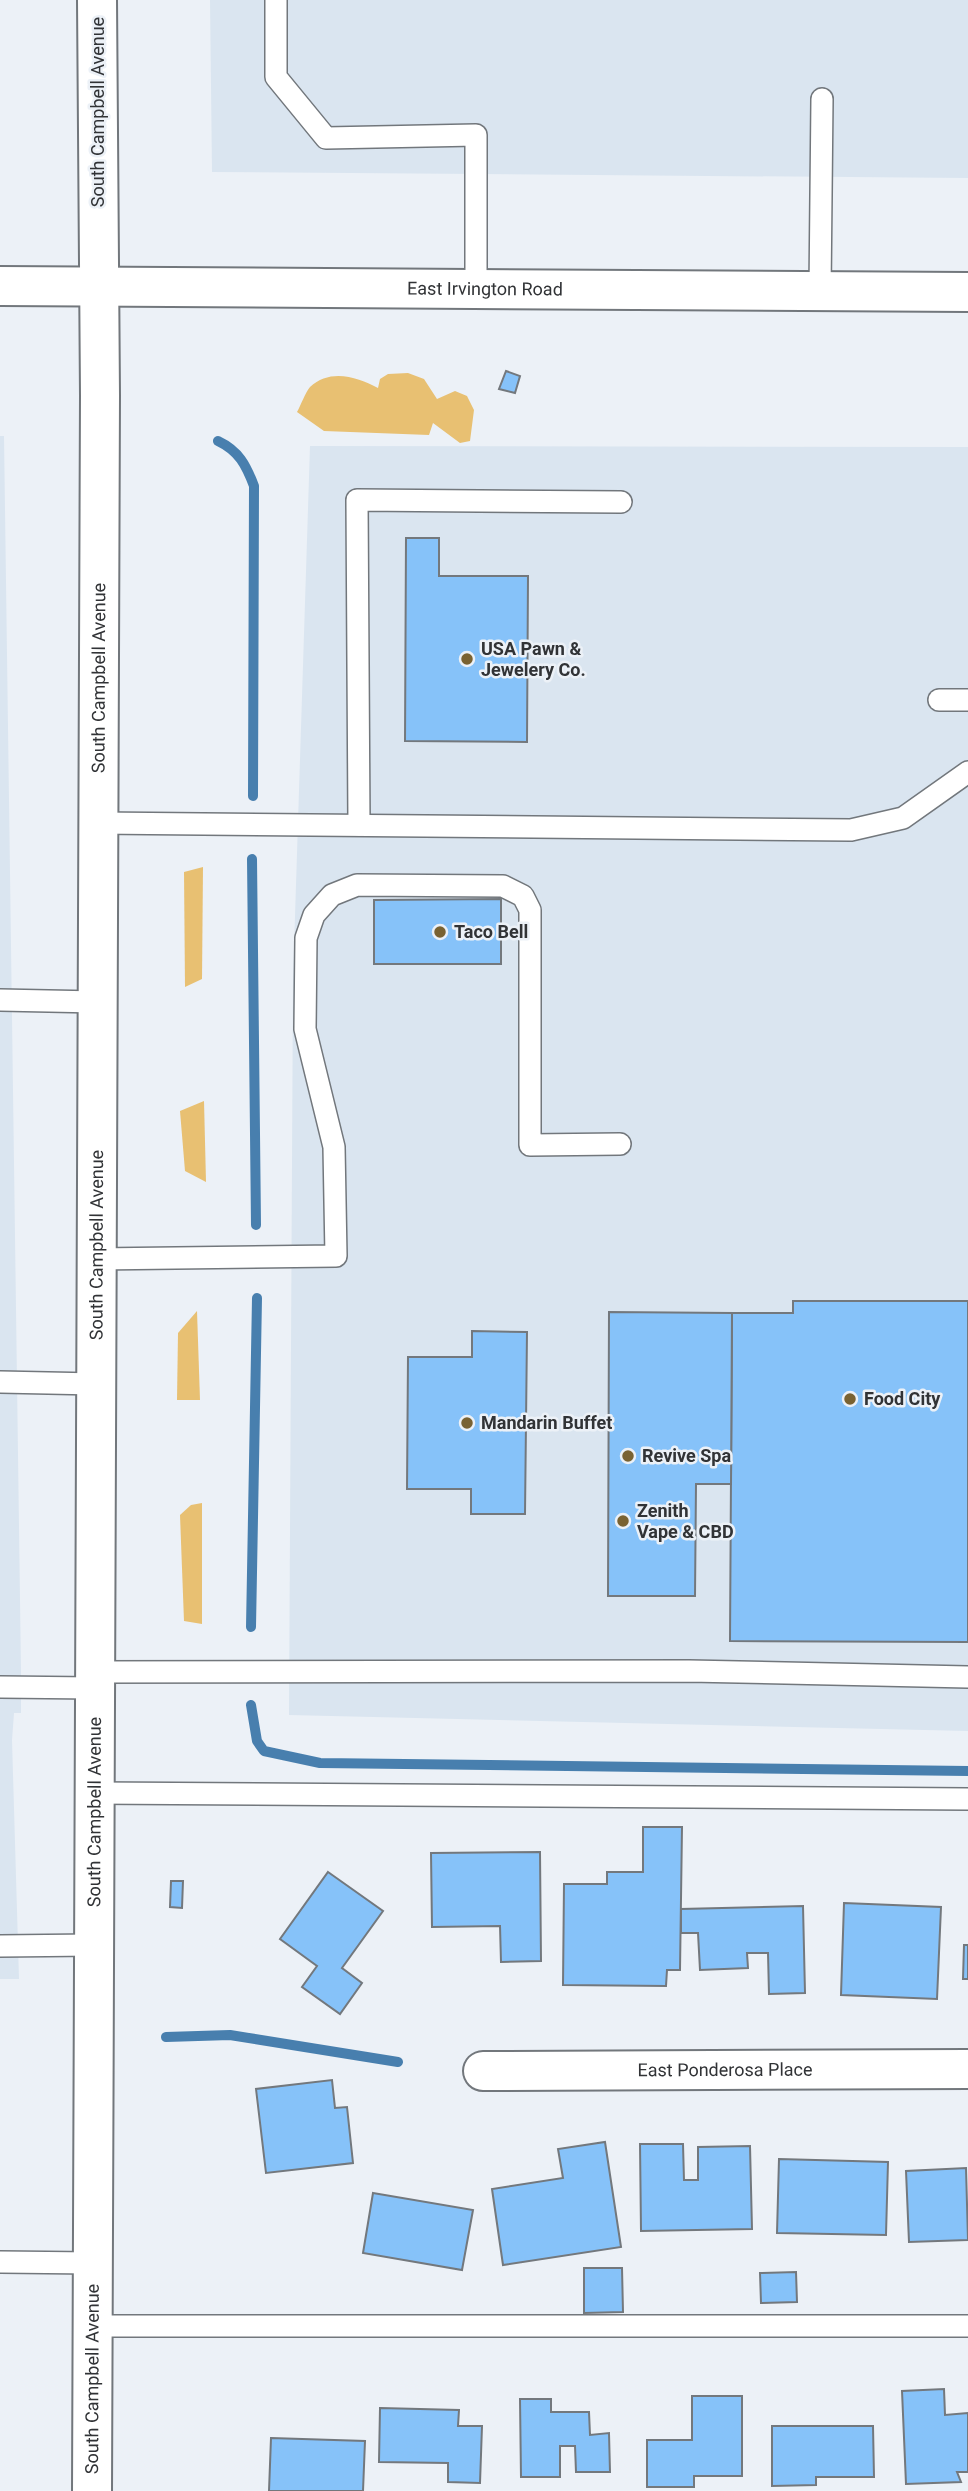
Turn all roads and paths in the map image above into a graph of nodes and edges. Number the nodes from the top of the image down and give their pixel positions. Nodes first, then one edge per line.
1 (97, 0) edge
2 (276, 0) edge
3 (822, 99) dead end
4 (0, 286) edge
5 (99, 287) junction
6 (476, 290) junction
7 (820, 291) junction
8 (968, 292) edge
9 (621, 502) dead end
10 (939, 700) dead end
11 (968, 700) edge
12 (968, 772) edge
13 (97, 822) junction
14 (359, 825) junction
15 (0, 1000) edge
16 (97, 1002) junction
17 (620, 1144) dead end
18 (96, 1259) junction
19 (0, 1382) edge
20 (96, 1384) junction
21 (968, 1677) edge
22 (94, 1680) junction
23 (0, 1688) edge
24 (93, 1793) junction
25 (968, 1799) edge
26 (93, 1945) junction
27 (0, 1946) edge
28 (968, 2069) edge
29 (483, 2071) dead end
30 (0, 2262) edge
31 (93, 2263) junction
32 (92, 2326) junction
33 (968, 2326) edge
34 (92, 2491) edge

1 - 5 main road, South Campbell Avenue
2 - 6 lane
3 - 7 lane
4 - 5 main road, East Irvington Road
5 - 6 main road, East Irvington Road
5 - 13 main road, South Campbell Avenue
6 - 7 main road, East Irvington Road
7 - 8 main road, East Irvington Road
9 - 14 lane
10 - 11 lane
12 - 14 lane
13 - 14 lane
13 - 16 main road, South Campbell Avenue
15 - 16 lane
16 - 18 main road, South Campbell Avenue
17 - 18 lane
18 - 20 main road, South Campbell Avenue
19 - 20 lane
20 - 22 main road, South Campbell Avenue
21 - 22 lane
22 - 23 lane
22 - 24 main road, South Campbell Avenue
24 - 25 lane
24 - 26 main road, South Campbell Avenue
26 - 27 lane
26 - 31 main road, South Campbell Avenue
28 - 29 main road, East Ponderosa Place
30 - 31 lane
31 - 32 main road, South Campbell Avenue
32 - 33 lane
32 - 34 main road, South Campbell Avenue

